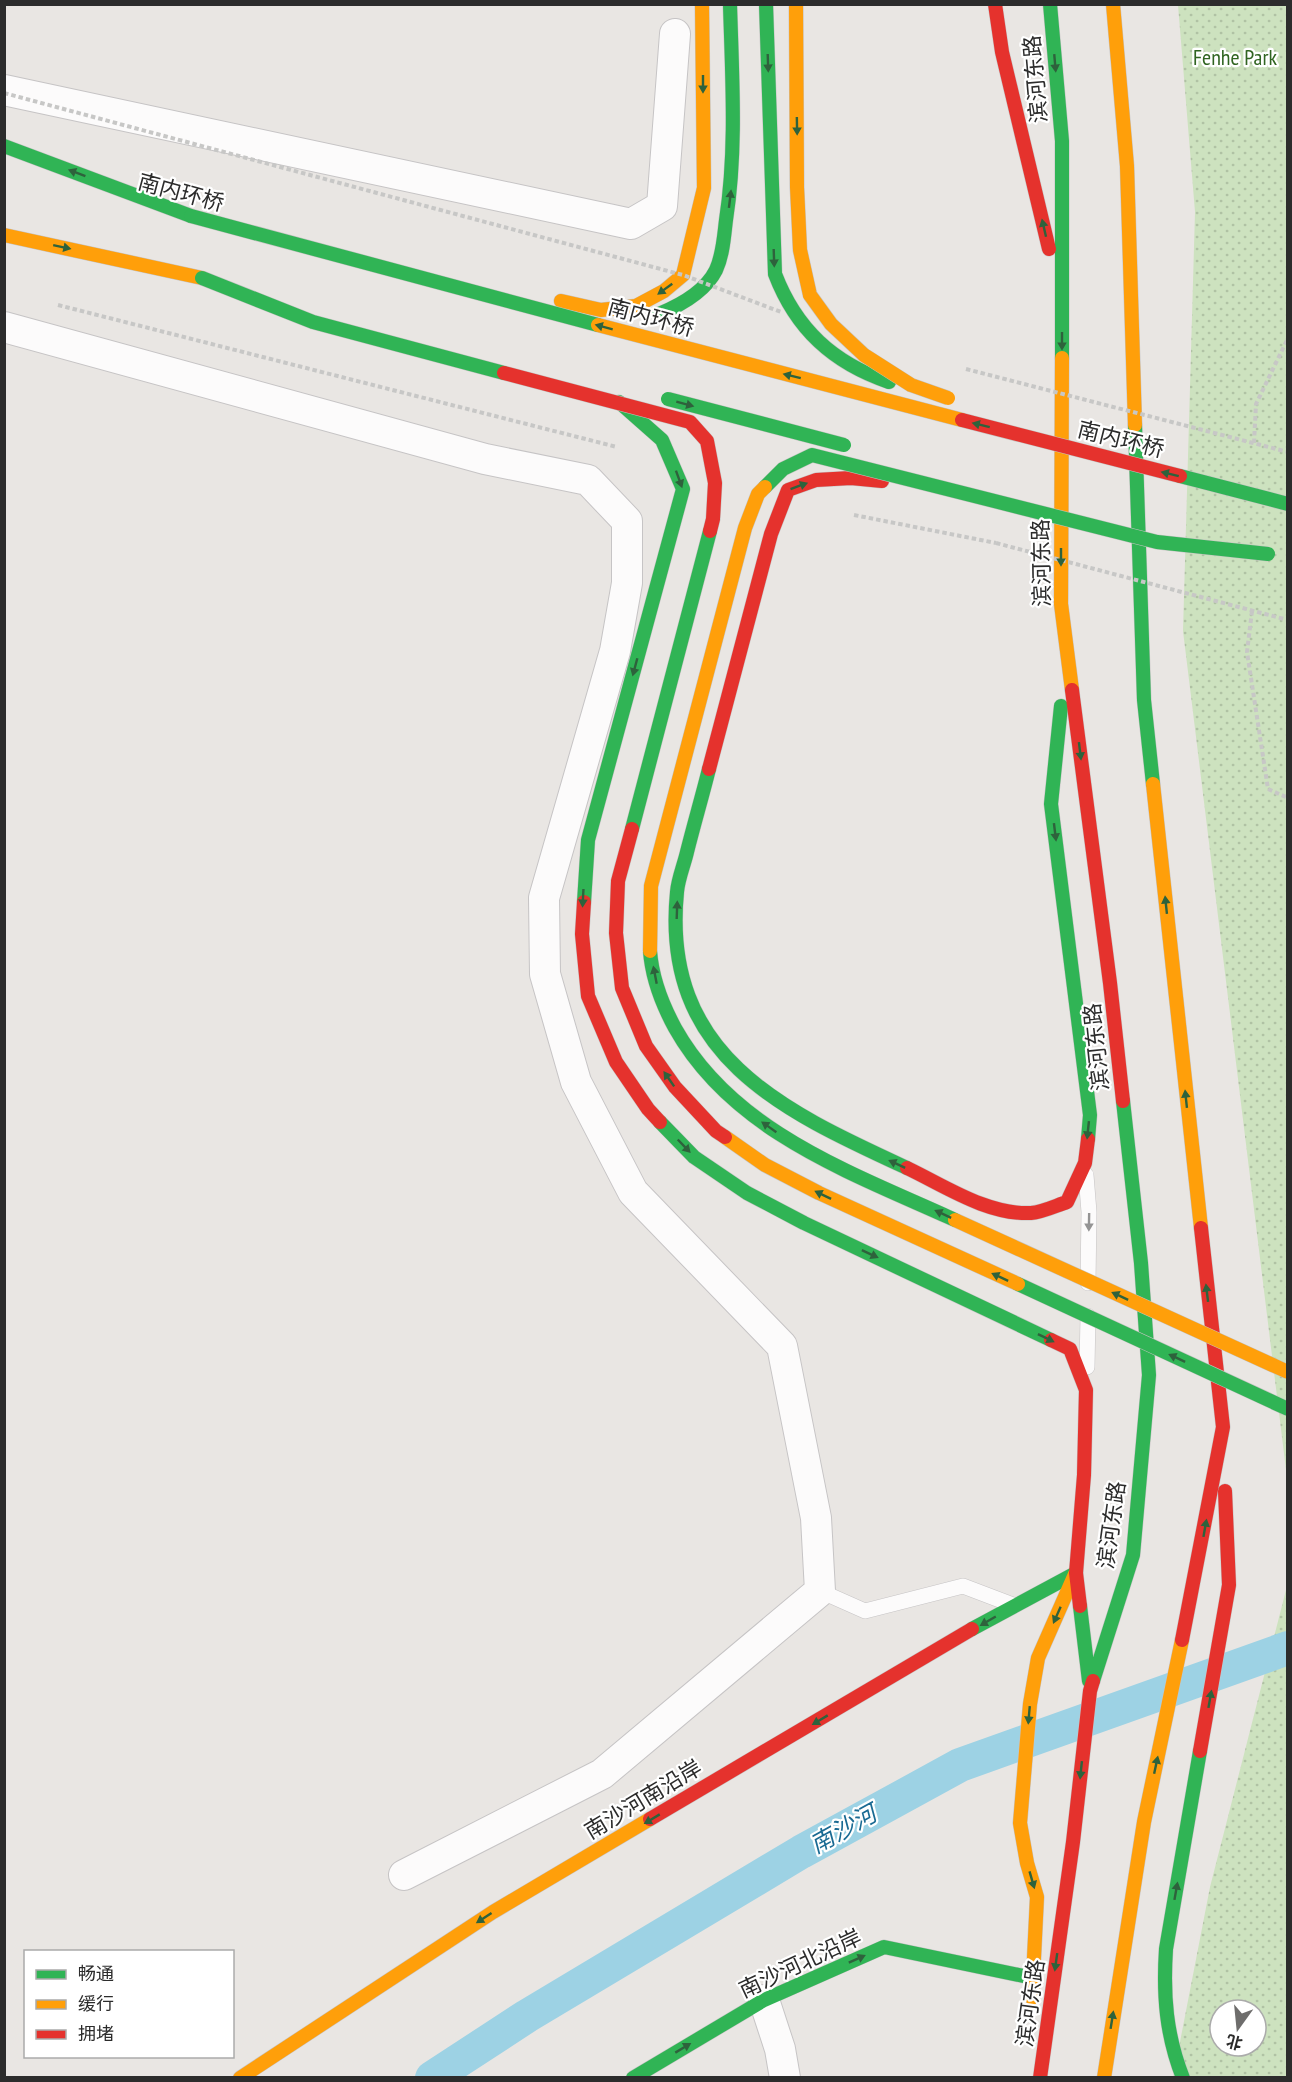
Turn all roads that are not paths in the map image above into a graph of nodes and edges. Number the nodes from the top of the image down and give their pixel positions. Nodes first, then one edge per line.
1 (702, 4) edge
2 (730, 4) edge
3 (766, 4) edge
4 (796, 4) edge
5 (995, 4) edge
6 (1050, 4) edge
7 (1113, 4) edge
8 (675, 34) dead end
9 (4, 92) edge
10 (4, 146) edge
11 (70, 185) dead end
12 (191, 216) junction
13 (4, 235) edge
14 (202, 278) junction
15 (497, 298) junction
16 (305, 305) dead end
17 (1062, 306) junction
18 (602, 310) junction
19 (4, 327) edge
20 (650, 395) dead end
21 (619, 402) junction
22 (1049, 426) dead end
23 (1072, 432) dead end
24 (1118, 444) dead end
25 (856, 448) dead end
26 (1152, 453) dead end
27 (1174, 460) dead end
28 (937, 487) junction
29 (1050, 498) dead end
30 (1284, 503) edge
31 (1073, 504) dead end
32 (1119, 516) dead end
33 (1153, 525) dead end
34 (1176, 531) dead end
35 (1067, 649) junction
36 (1085, 1163) junction
37 (1287, 1372) edge
38 (1086, 1390) junction
39 (1287, 1409) edge
40 (1222, 1427) junction
41 (1076, 1573) junction
42 (820, 1591) junction
43 (1016, 1606) junction
44 (1090, 1691) junction
45 (404, 1875) dead end
46 (1033, 1978) junction
47 (764, 2000) junction
48 (1032, 2011) dead end
49 (1030, 2044) dead end
50 (240, 2078) edge
51 (633, 2078) edge
52 (785, 2078) edge
53 (1029, 2078) edge
54 (1040, 2078) edge
55 (1104, 2078) edge
56 (1183, 2078) edge

1 -> 18 main road
18 -> 2 main road
3 - 4 main road, bridge
17 -> 5 main road
6 -> 17 main road, 滨河东路
40 -> 7 main road
8 - 9 street
12 -> 10 main road
11 - 12 main road, 南内环桥
12 - 15 main road, 南内环桥, bridge
13 -> 14 main road
14 - 16 main road, bridge
14 - 21 main road, bridge
15 - 18 main road, bridge
30 -> 15 main road, 南内环桥, bridge
17 -> 35 main road, 滨河东路
19 - 42 street
20 -> 25 main road, bridge
21 -> 38 main road
39 -> 21 main road, bridge
22 - 23 main road
24 - 26 main road
27 - 30 main road, bridge
28 - 34 main road, bridge
36 -> 28 main road, bridge
37 -> 28 main road, bridge
29 - 31 main road
32 - 33 main road
35 -> 36 main road
35 -> 44 main road, 滨河东路
36 -> 38 lane
38 - 41 main road
55 -> 40 main road
56 -> 40 main road
41 - 43 main road, 南沙河南沿岸
41 - 44 main road
41 -> 46 main road
42 - 43 lane
42 - 45 street
43 -> 50 main road, 南沙河南沿岸
44 -> 54 main road, 滨河东路
47 -> 46 main road, 南沙河北沿岸
46 - 48 main road
51 -> 47 main road, 南沙河北沿岸
47 - 52 street
49 - 53 main road

